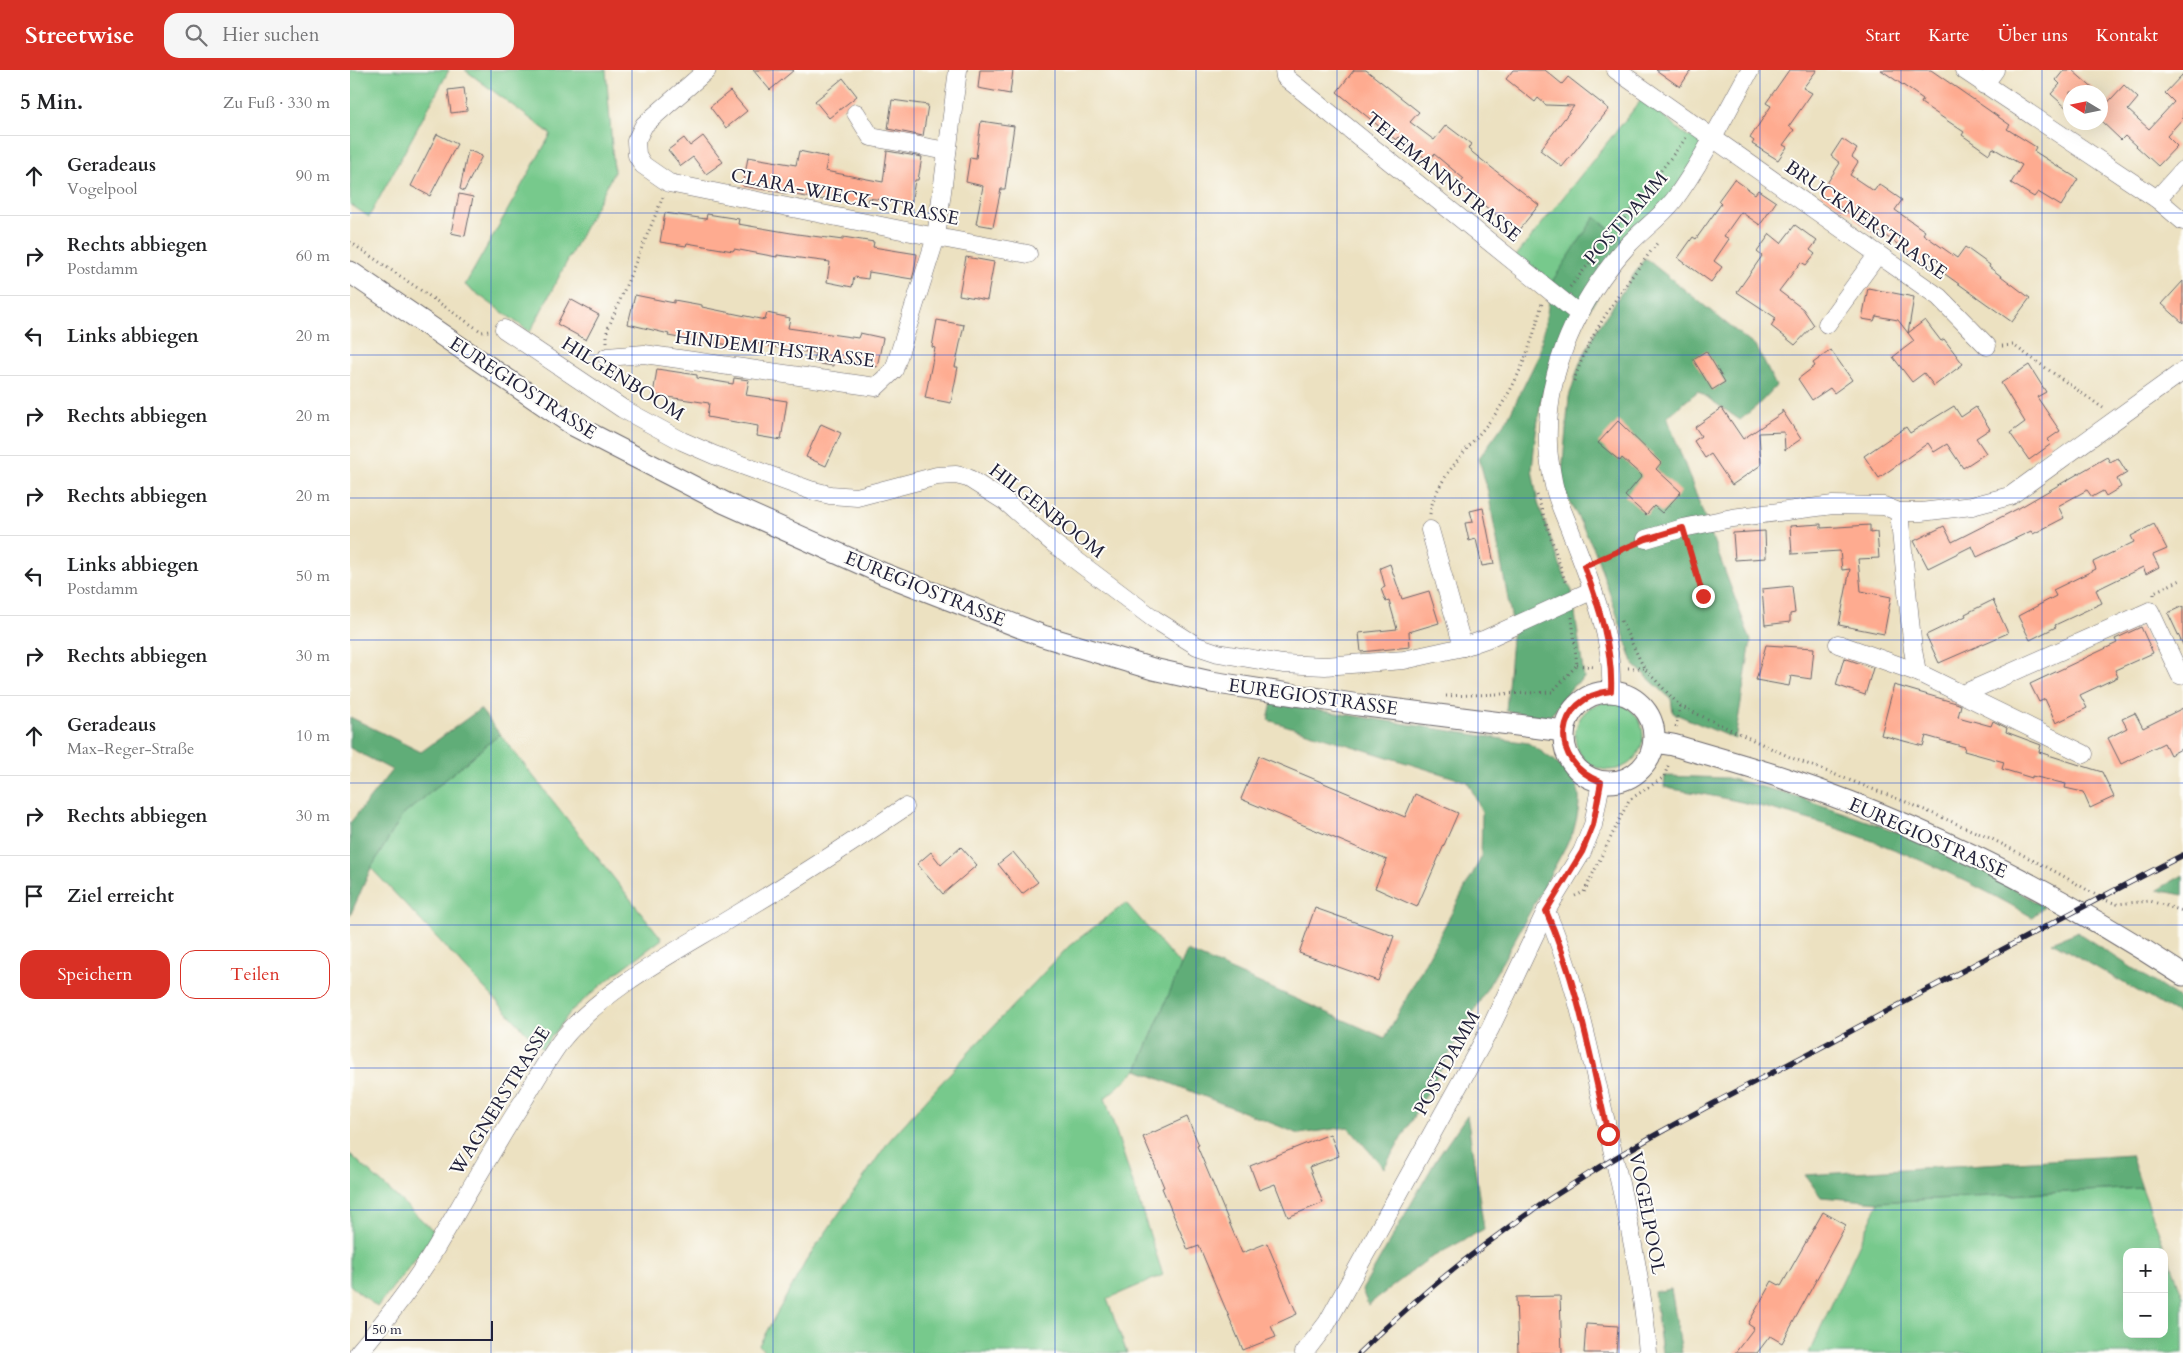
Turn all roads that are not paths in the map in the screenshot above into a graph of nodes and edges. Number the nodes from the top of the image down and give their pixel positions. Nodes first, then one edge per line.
1 (707, 70) edge
2 (958, 70) edge
3 (1284, 70) edge
4 (1616, 70) edge
5 (1750, 70) edge
6 (1964, 70) edge
7 (1995, 70) edge
8 (1984, 85) junction
9 (856, 113) dead end
10 (1712, 138) junction
11 (948, 152) junction
12 (2183, 170) edge
13 (2157, 198) junction
14 (2183, 221) edge
15 (936, 237) junction
16 (1028, 254) dead end
17 (1878, 254) junction
18 (350, 272) edge
19 (1578, 314) junction
20 (1827, 324) dead end
21 (504, 329) road end
22 (1987, 346) road end
23 (607, 357) road end
24 (2183, 371) edge
25 (1899, 512) junction
26 (1430, 530) road end
27 (1646, 539) road end
28 (1593, 590) junction
29 (1838, 644) dead end
30 (1463, 647) junction
31 (1917, 672) junction
32 (2180, 675) dead end
33 (1611, 691) junction
34 (1963, 694) junction
35 (1564, 731) junction
36 (1664, 744) junction
37 (2084, 754) dead end
38 (1601, 782) junction
39 (905, 808) dead end
40 (1546, 911) junction
41 (2183, 975) edge
42 (358, 1353) edge
43 (1304, 1353) edge
44 (1648, 1353) edge

1 - 15 street, CLARA-WIECK-STRASSE
2 - 11 street, HINDEMITHSTRASSE
3 - 19 street, TELEMANNSTRASSE
4 - 10 street, BRUCKNERSTRASSE
5 - 10 street, POSTDAMM
6 - 8 street
7 - 8 street
8 - 13 street
9 - 11 street
10 - 17 street, BRUCKNERSTRASSE
10 - 19 street, POSTDAMM
11 - 15 street, HINDEMITHSTRASSE
12 - 13 street
13 - 14 street
15 - 16 street, CLARA-WIECK-STRASSE
15 - 23 street, HINDEMITHSTRASSE
17 - 20 street
17 - 22 street, BRUCKNERSTRASSE
18 - 35 main road, EUREGIOSTRASSE
19 - 28 street, POSTDAMM
21 - 30 street, HILGENBOOM
24 - 25 street
25 - 27 street
25 - 31 street
26 - 30 street
28 - 30 street, HILGENBOOM
28 - 33 street, POSTDAMM
29 - 31 street
31 - 34 street
32 - 34 street
33 - 35 main road
33 - 36 main road
34 - 37 street
35 - 38 main road
36 - 38 main road
36 - 41 main road, EUREGIOSTRASSE
38 - 40 street, POSTDAMM
39 - 42 street, WAGNERSTRASSE
40 - 43 street, POSTDAMM
40 - 44 street, VOGELPOOL

